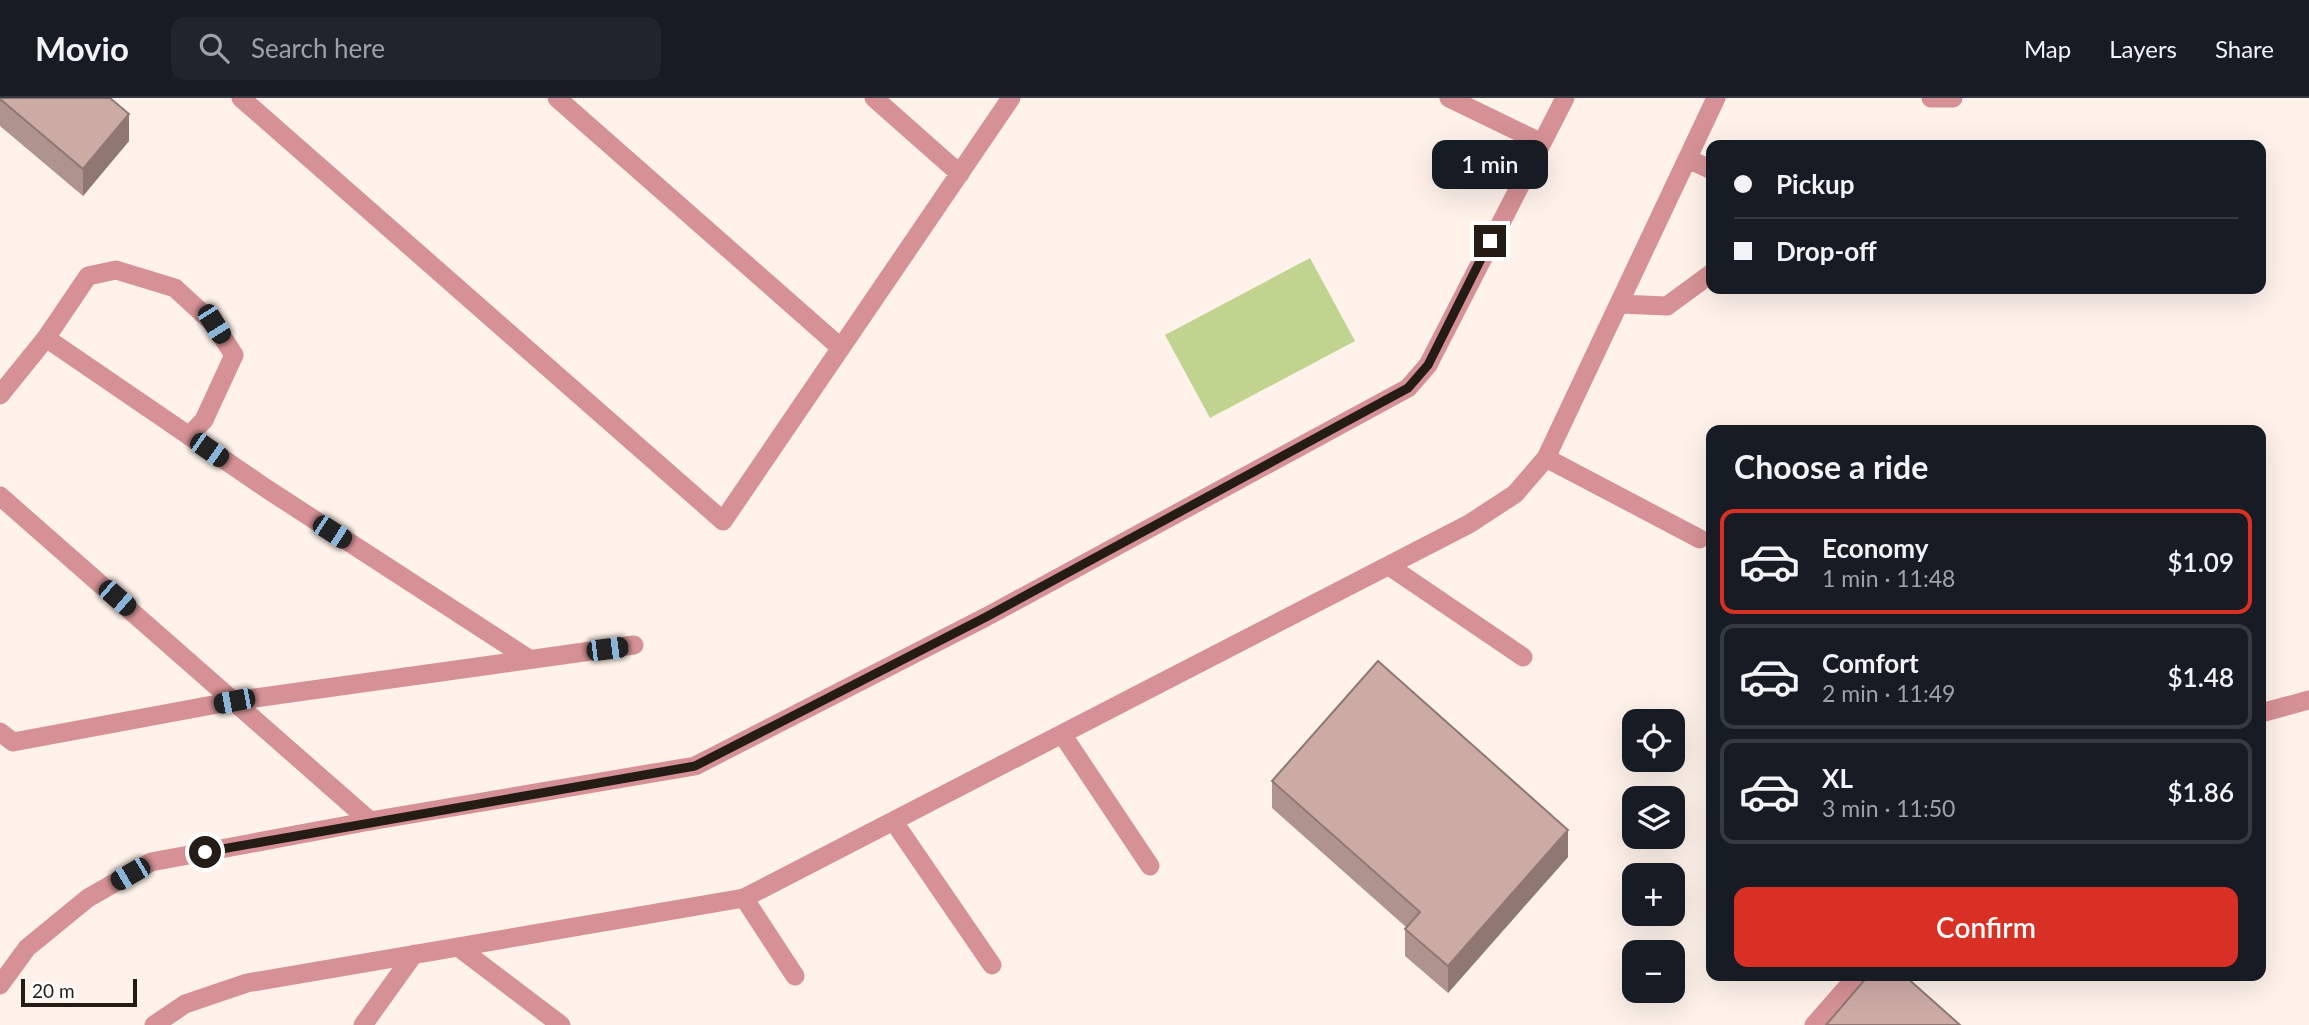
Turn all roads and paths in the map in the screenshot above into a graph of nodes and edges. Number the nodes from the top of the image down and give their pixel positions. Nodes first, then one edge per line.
1 (241, 98) edge
2 (557, 98) edge
3 (874, 98) edge
4 (1011, 98) edge
5 (1449, 98) edge
6 (1565, 98) edge
7 (1716, 98) edge
8 (1931, 98) edge
9 (1953, 98) edge
10 (1540, 142) junction
11 (1688, 159) junction
12 (1706, 167) edge
13 (960, 174) junction
14 (1706, 277) edge
15 (1620, 304) junction
16 (46, 338) junction
17 (841, 348) junction
18 (0, 395) edge
19 (190, 436) junction
20 (1546, 458) junction
21 (0, 496) edge
22 (1700, 539) dead end
23 (1389, 566) junction
24 (634, 645) dead end
25 (1523, 657) dead end
26 (529, 659) junction
27 (234, 701) junction
28 (2309, 701) edge
29 (2266, 712) edge
30 (0, 732) edge
31 (1062, 734) junction
32 (370, 821) junction
33 (894, 822) junction
34 (1150, 866) dead end
35 (744, 898) junction
36 (458, 947) junction
37 (414, 954) junction
38 (992, 965) dead end
39 (795, 976) dead end
40 (1853, 981) edge
41 (0, 985) edge
42 (154, 1025) edge
43 (363, 1025) edge
44 (561, 1025) edge
45 (1814, 1025) edge

1 - 17 street
2 - 17 street
3 - 13 street
4 - 13 street
5 - 10 street
6 - 10 street
7 - 11 street
8 - 9 street
10 - 32 street
11 - 12 street
11 - 15 street
13 - 17 street
14 - 15 street
15 - 20 street
16 - 18 street
16 - 19 street
16 - 19 street
19 - 26 street
20 - 22 street
20 - 23 street
21 - 27 street
23 - 25 street
23 - 31 street
24 - 26 street
26 - 27 street
27 - 30 street
27 - 32 street
28 - 29 street
31 - 33 street
31 - 34 street
32 - 41 street
33 - 35 street
33 - 38 street
35 - 36 street
35 - 39 street
36 - 37 street
36 - 44 street
37 - 42 street
37 - 43 street
40 - 45 street

